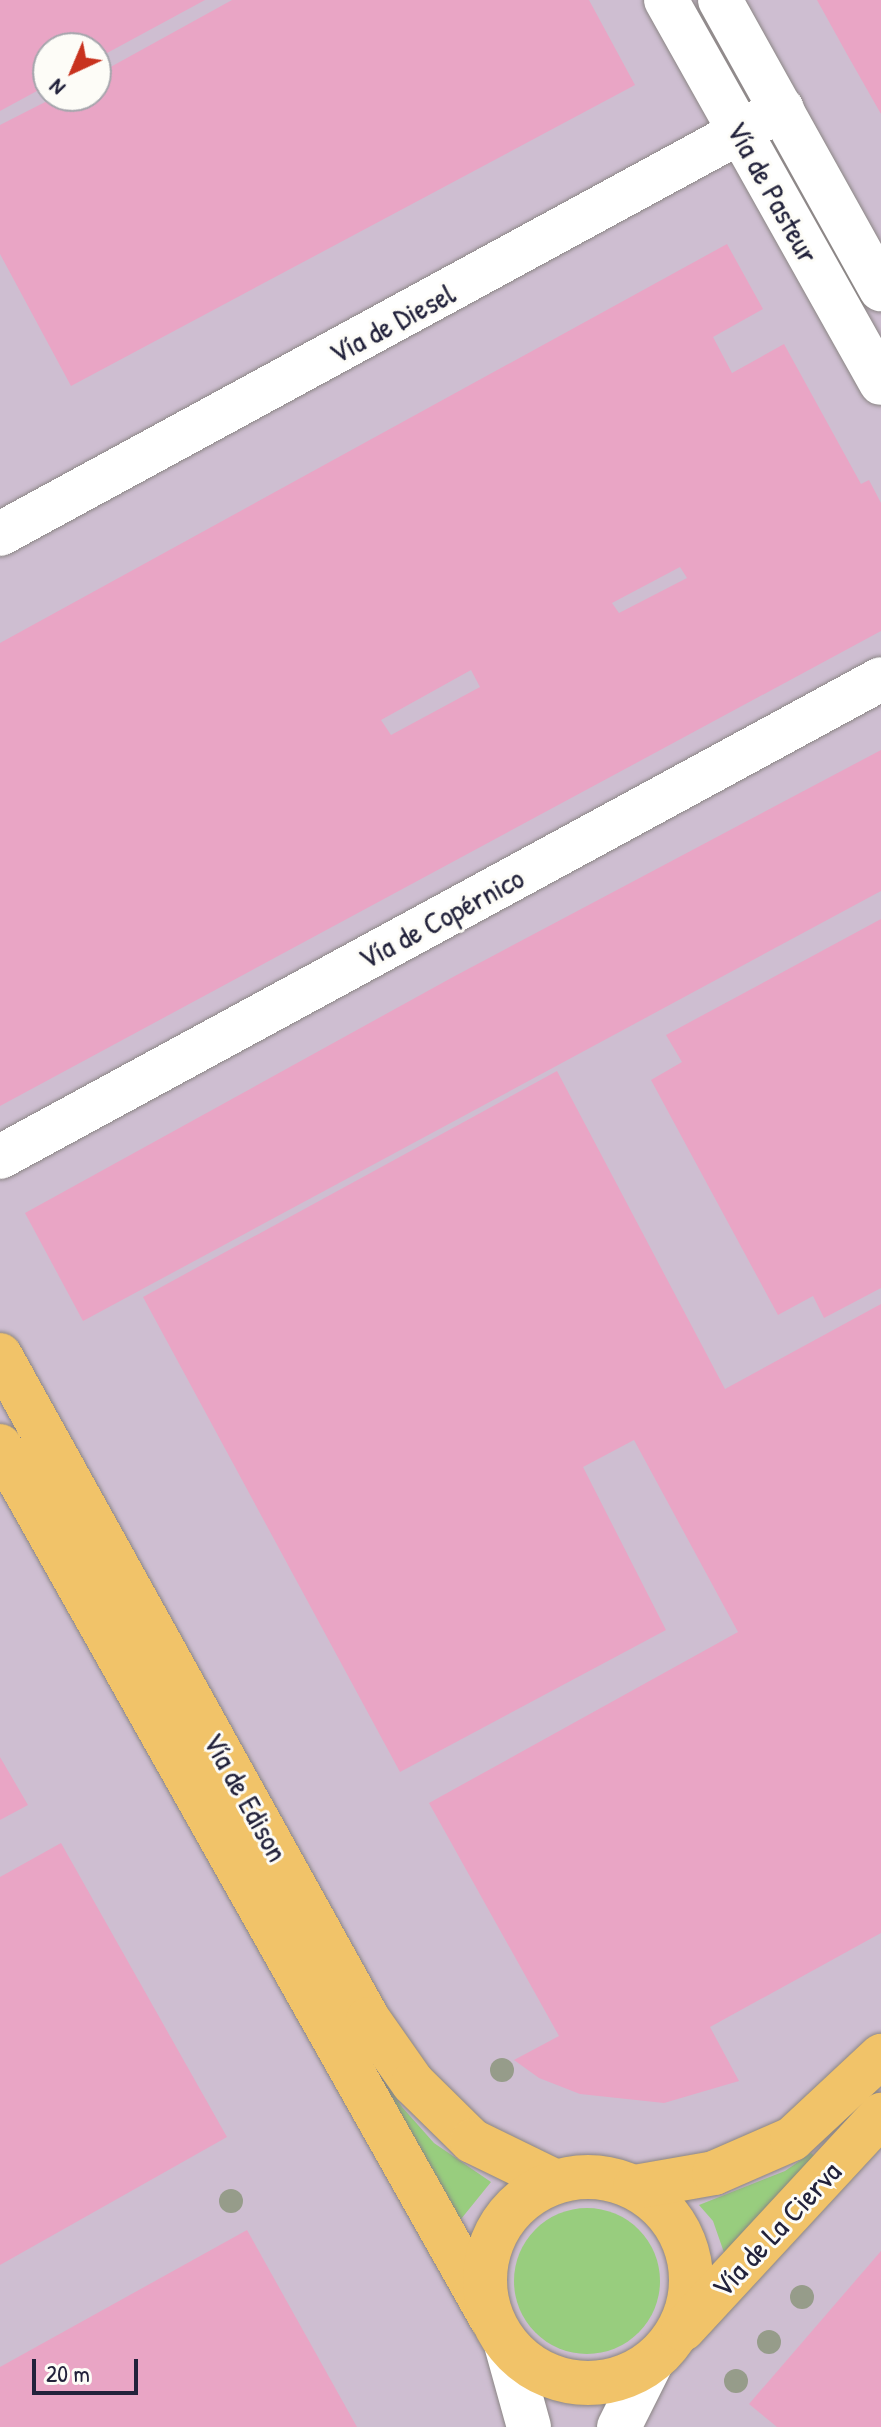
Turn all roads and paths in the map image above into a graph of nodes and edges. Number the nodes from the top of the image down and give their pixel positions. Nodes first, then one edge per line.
1 (666, 0) edge
2 (720, 0) edge
3 (782, 109) junction
4 (741, 134) junction
5 (881, 289) edge
6 (881, 383) edge
7 (0, 534) edge
8 (881, 679) edge
9 (0, 1157) edge
10 (0, 1355) edge
11 (0, 1446) edge
12 (881, 2056) edge
13 (881, 2115) edge
14 (554, 2181) junction
15 (635, 2187) junction
16 (499, 2331) junction
17 (661, 2353) junction
18 (529, 2427) edge
19 (619, 2427) edge

1 - 4 street, Vía de Pasteur
2 - 3 street, Vía de Pasteur
3 - 4 street, Vía de Diesel
3 - 5 street, Vía de Pasteur
4 - 6 street, Vía de Pasteur
4 - 7 street, Vía de Diesel
8 - 9 street, Vía de Copérnico
10 - 14 main road, Vía de Edison
11 - 16 main road, Vía de Edison
12 - 15 main road, Vía de La Cierva
13 - 17 main road, Vía de La Cierva
14 - 15 main road
14 - 16 main road
15 - 17 main road
16 - 17 main road
16 - 18 street
17 - 19 street, Vía de La Cierva

